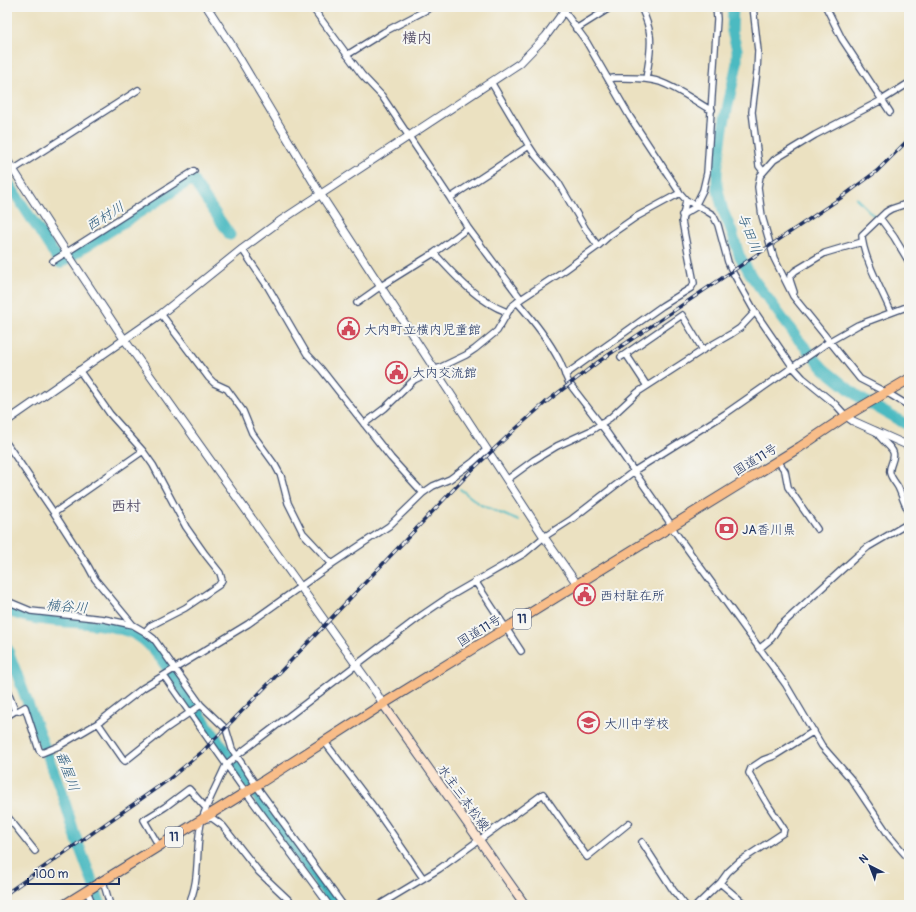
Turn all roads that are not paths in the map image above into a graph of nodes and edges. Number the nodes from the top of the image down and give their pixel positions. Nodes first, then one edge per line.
1 (207, 7) edge
2 (312, 7) edge
3 (432, 7) edge
4 (611, 7) edge
5 (641, 7) edge
6 (716, 7) edge
7 (753, 7) edge
8 (826, 7) edge
9 (564, 8) edge
10 (576, 29) junction
11 (347, 55) junction
12 (608, 79) junction
13 (646, 79) junction
14 (491, 82) junction
15 (909, 83) edge
16 (138, 90) dead end
17 (882, 100) junction
18 (712, 110) junction
19 (890, 112) dead end
20 (408, 137) junction
21 (529, 146) junction
22 (7, 160) edge
23 (763, 171) junction
24 (10, 172) edge
25 (194, 172) dead end
26 (680, 193) junction
27 (322, 195) junction
28 (450, 198) junction
29 (686, 200) junction
30 (909, 204) edge
31 (696, 205) junction
32 (682, 214) junction
33 (880, 218) junction
34 (468, 228) junction
35 (862, 242) junction
36 (598, 246) junction
37 (242, 249) junction
38 (67, 253) junction
39 (434, 253) junction
40 (53, 261) dead end
41 (909, 262) edge
42 (381, 286) junction
43 (793, 296) junction
44 (519, 300) junction
45 (357, 304) dead end
46 (909, 306) edge
47 (507, 312) junction
48 (755, 312) junction
49 (891, 312) junction
50 (161, 314) junction
51 (124, 339) junction
52 (829, 342) junction
53 (703, 350) junction
54 (794, 365) junction
55 (435, 369) junction
56 (79, 370) junction
57 (564, 375) junction
58 (909, 379) edge
59 (647, 386) junction
60 (883, 394) junction
61 (909, 406) edge
62 (846, 416) junction
63 (7, 421) edge
64 (364, 424) junction
65 (600, 424) junction
66 (876, 431) junction
67 (7, 444) edge
68 (909, 446) edge
69 (487, 449) junction
70 (143, 450) junction
71 (778, 461) junction
72 (634, 471) junction
73 (508, 479) junction
74 (423, 493) junction
75 (909, 512) edge
76 (54, 513) junction
77 (909, 523) edge
78 (671, 526) junction
79 (817, 530) dead end
80 (544, 537) junction
81 (332, 564) junction
82 (475, 582) junction
83 (577, 584) junction
84 (300, 586) junction
85 (7, 601) edge
86 (133, 625) junction
87 (506, 629) junction
88 (145, 632) junction
89 (759, 649) junction
90 (521, 651) dead end
91 (357, 665) junction
92 (176, 668) junction
93 (164, 676) junction
94 (7, 690) edge
95 (383, 704) junction
96 (201, 705) junction
97 (15, 711) junction
98 (190, 713) junction
99 (7, 716) edge
100 (98, 723) junction
101 (814, 730) junction
102 (324, 741) junction
103 (236, 756) junction
104 (227, 764) junction
105 (251, 789) junction
106 (206, 808) junction
107 (7, 816) edge
108 (203, 819) junction
109 (629, 823) dead end
110 (480, 840) junction
111 (642, 842) dead end
112 (159, 846) junction
113 (35, 851) dead end
114 (909, 859) edge
115 (423, 878) junction
116 (101, 882) junction
117 (720, 883) junction
118 (89, 889) junction
119 (64, 905) edge
120 (93, 905) edge
121 (110, 905) edge
122 (188, 905) edge
123 (294, 905) edge
124 (329, 905) edge
125 (343, 905) edge
126 (379, 905) edge
127 (525, 905) edge
128 (685, 905) edge
129 (697, 905) edge
130 (746, 905) edge

1 - 27 street
2 - 11 street
3 - 11 street
4 - 10 street
5 - 13 street
6 - 18 street
7 - 23 street
8 - 17 street
9 - 10 street
9 - 14 street
10 - 12 street
11 - 20 street
12 - 13 street
12 - 26 street
13 - 18 street
14 - 20 street
14 - 21 street
15 - 17 street
16 - 24 street
17 - 19 street
17 - 23 street
18 - 31 street
20 - 27 street
20 - 28 street
21 - 28 street
21 - 36 street
22 - 24 street
23 - 43 street
24 - 38 street
25 - 38 street
26 - 29 street
26 - 36 street
27 - 37 street
27 - 42 street
28 - 34 street
29 - 31 street
29 - 32 street
30 - 33 street
31 - 32 street
31 - 48 street
32 - 57 street
33 - 35 street
33 - 41 street
34 - 39 street
34 - 44 street
35 - 43 street
35 - 49 street
36 - 44 street
37 - 50 street
37 - 64 street
38 - 40 street
38 - 51 street
39 - 42 street
39 - 47 street
42 - 45 street
42 - 55 street
43 - 52 street
44 - 47 street
44 - 57 street
46 - 49 street
47 - 55 street
48 - 53 street
48 - 54 street
49 - 52 street
50 - 51 street
50 - 81 street
51 - 56 street
51 - 84 street
52 - 54 street
52 - 60 street
53 - 59 street
53 - 59 street
54 - 62 street
54 - 72 street
55 - 64 street
55 - 69 street
56 - 63 street
56 - 70 street
57 - 65 street
58 - 60 highway, 国道11号 / 11
59 - 65 street
60 - 61 street
60 - 62 highway, 国道11号 / 11
62 - 66 street
62 - 71 highway, 国道11号 / 11
64 - 74 street
65 - 72 street
65 - 73 street
66 - 68 street
66 - 75 street
67 - 76 street
69 - 73 street
69 - 74 street
70 - 76 street
70 - 88 street
71 - 78 highway, 国道11号 / 11
71 - 79 street
72 - 78 street
72 - 80 street
73 - 80 street
74 - 81 street
76 - 86 street
77 - 89 street
78 - 83 highway, 国道11号 / 11
78 - 89 street
80 - 82 street
80 - 83 street
81 - 84 street
82 - 87 street
82 - 91 street
83 - 87 highway, 国道11号 / 11
84 - 91 street
84 - 92 street
85 - 86 street
86 - 88 street
87 - 90 street
87 - 95 highway, 国道11号 / 11
88 - 92 street
89 - 101 street
91 - 95 street
91 - 103 street
92 - 93 street
92 - 96 street
93 - 98 street
93 - 100 street
94 - 97 street
95 - 102 highway, 国道11号 / 11
95 - 110 main road, 水主三本松線
96 - 98 street
96 - 103 street
97 - 99 street
97 - 100 street
98 - 100 street
98 - 104 street
101 - 114 street
101 - 117 street
102 - 105 highway, 国道11号 / 11
102 - 115 street
103 - 104 street
103 - 105 street
104 - 105 street
104 - 106 street
105 - 108 highway, 国道11号 / 11
105 - 124 street
105 - 125 street
106 - 108 street
106 - 112 street
107 - 113 street
108 - 112 highway, 国道11号 / 11
108 - 122 street
108 - 123 street
109 - 110 street
110 - 115 street
110 - 127 main road, 水主三本松線
111 - 128 street
112 - 116 highway, 国道11号 / 11
115 - 126 street
116 - 118 highway, 国道11号 / 11
116 - 121 street
117 - 129 street
117 - 130 street
118 - 119 highway, 国道11号 / 11
118 - 120 street

